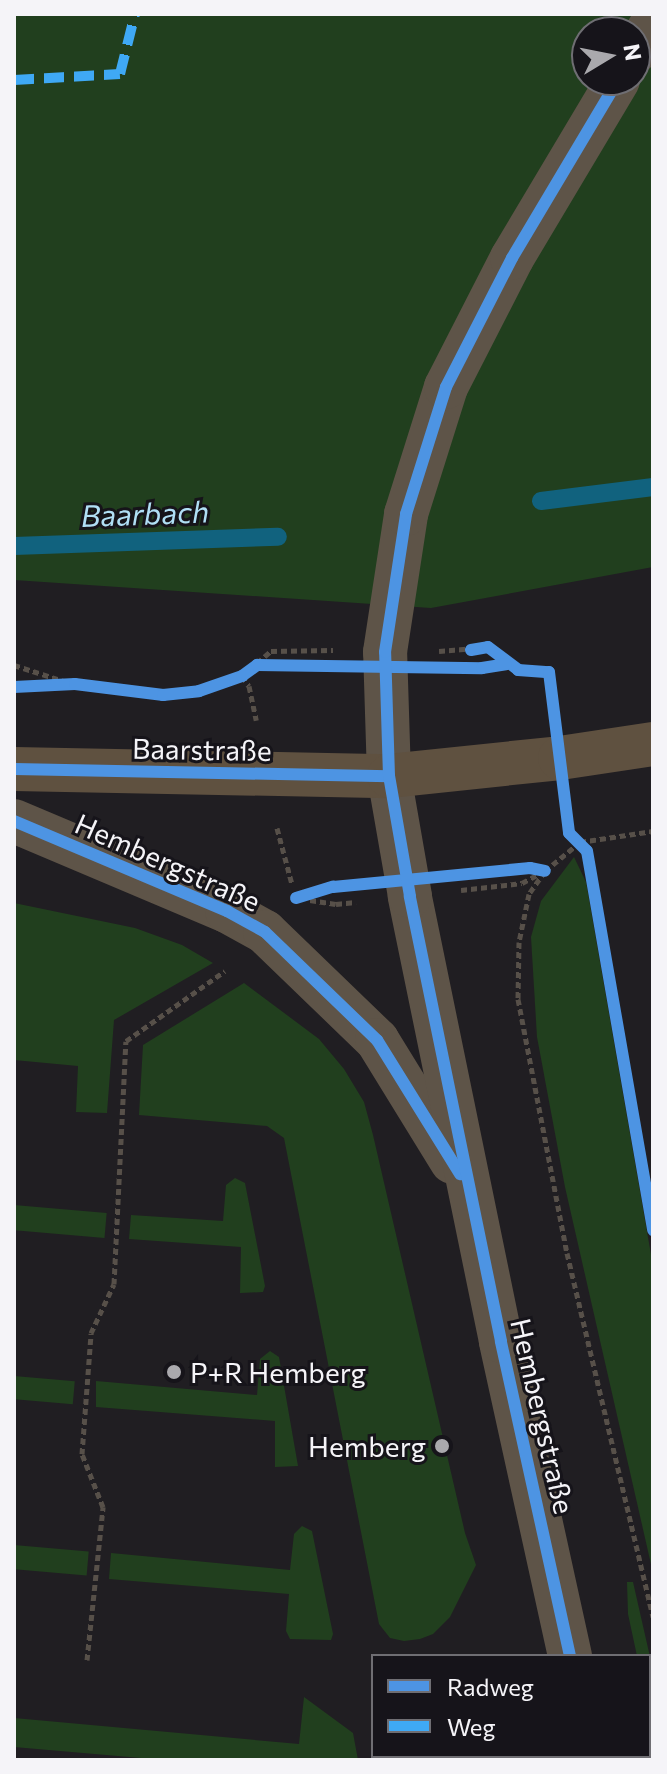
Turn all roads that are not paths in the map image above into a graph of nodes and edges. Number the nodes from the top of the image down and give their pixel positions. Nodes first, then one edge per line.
1 (608, 96) edge
2 (653, 744) edge
3 (14, 769) edge
4 (389, 776) junction
5 (14, 821) edge
6 (469, 1188) junction
7 (570, 1654) edge

1 - 4 street, Hembergstraße
2 - 4 main road, Baarstraße
3 - 4 main road, Baarstraße
4 - 6 street, Hembergstraße
5 - 6 street, Hembergstraße
6 - 7 street, Hembergstraße

